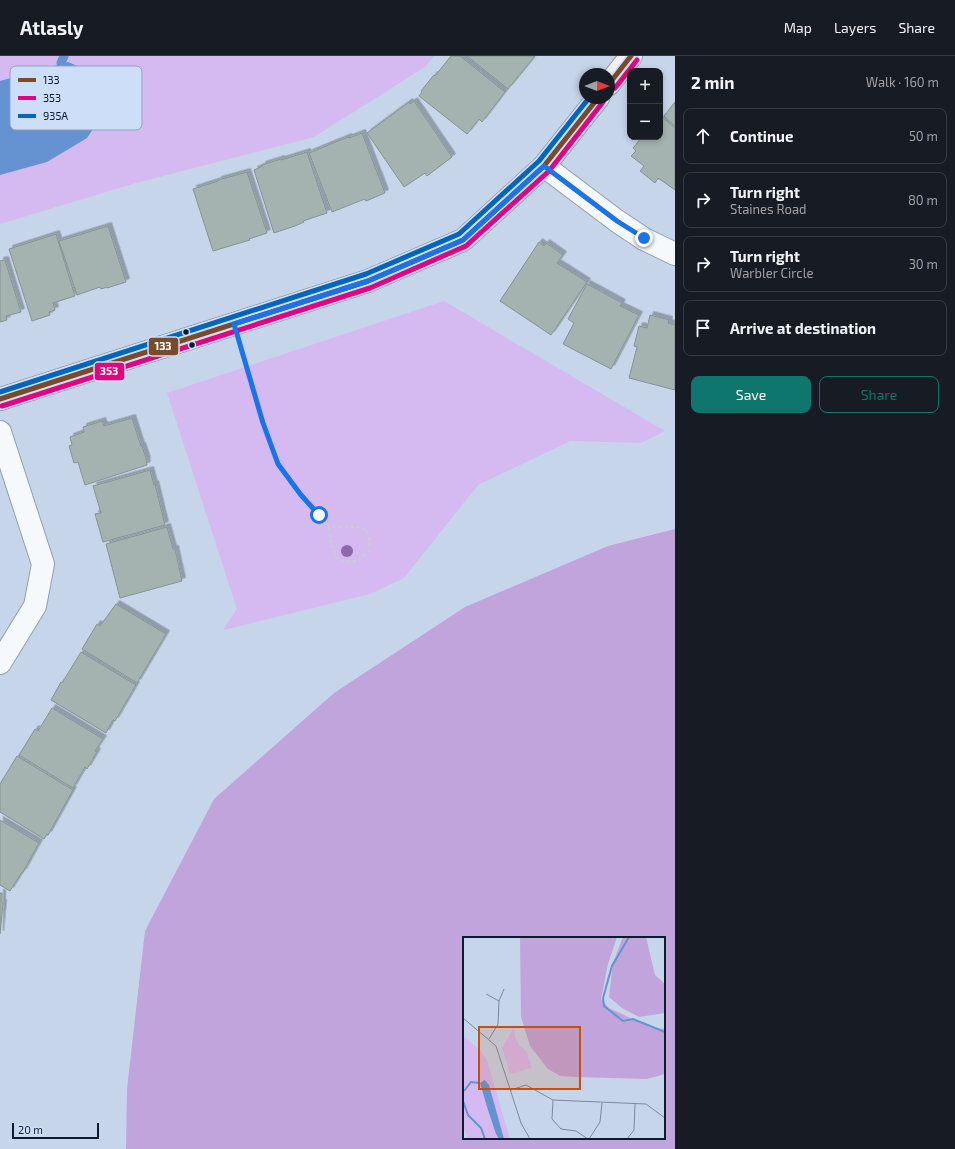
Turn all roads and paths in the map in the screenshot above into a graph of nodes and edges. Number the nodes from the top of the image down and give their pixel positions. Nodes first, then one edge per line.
1 (631, 56) edge
2 (615, 76) edge
3 (593, 104) edge
4 (544, 166) junction
5 (675, 254) edge
6 (234, 324) junction
7 (0, 399) edge
8 (0, 432) edge
9 (329, 526) junction
10 (0, 664) edge

1 - 2 street
3 - 4 street
4 - 5 street
4 - 6 street
6 - 7 street
6 - 9 path
8 - 10 street
9 - 9 path

